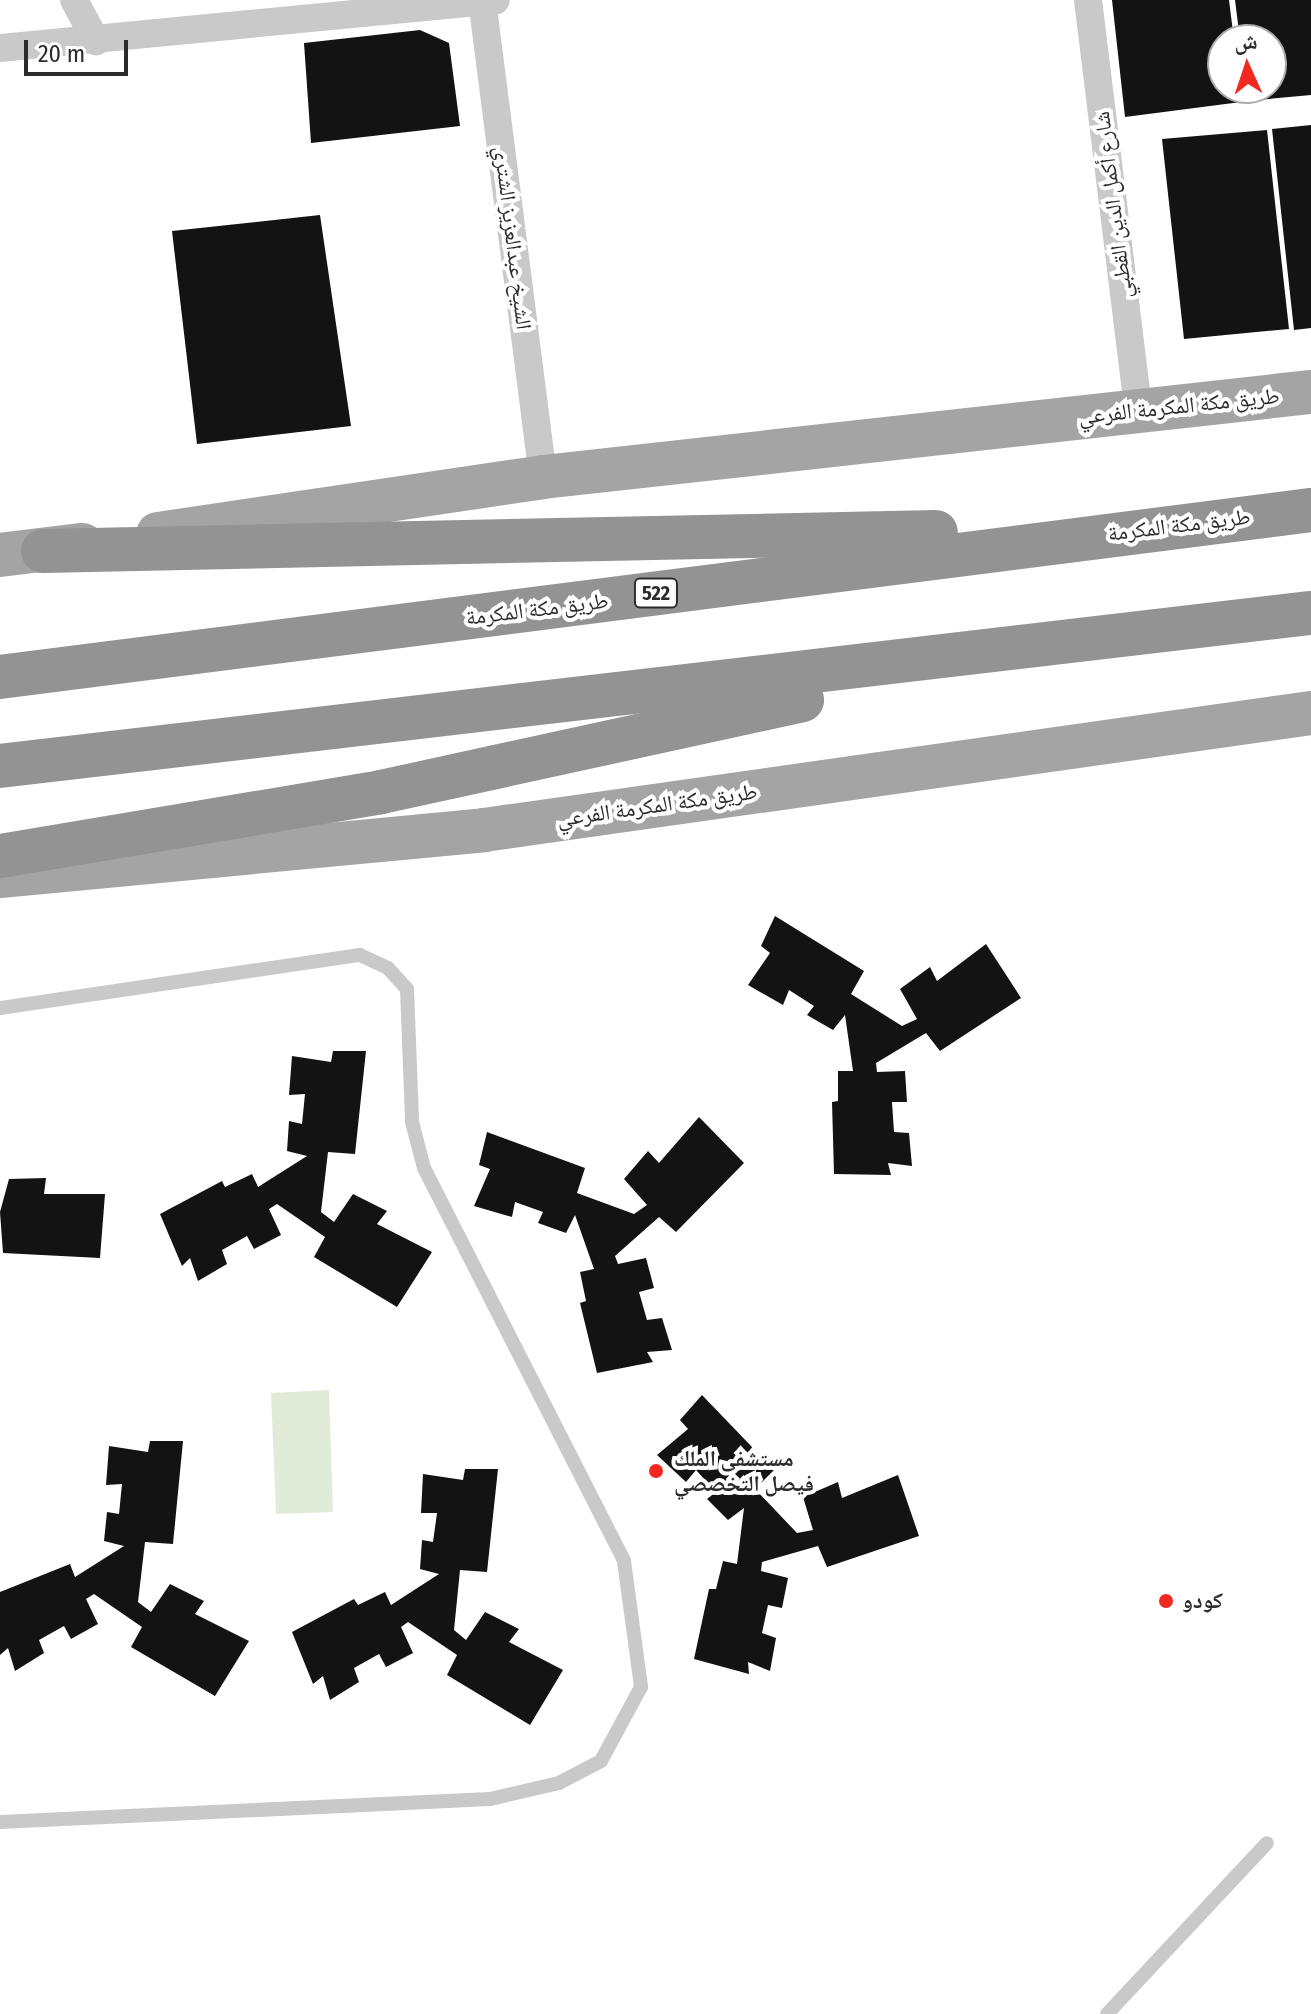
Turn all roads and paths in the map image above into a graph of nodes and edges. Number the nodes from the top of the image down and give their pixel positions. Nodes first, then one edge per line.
1 (74, 0) edge
2 (487, 0) edge
3 (1088, 0) edge
4 (96, 41) junction
5 (0, 48) edge
6 (1311, 392) edge
7 (1138, 410) junction
8 (543, 477) junction
9 (1311, 499) edge
10 (1311, 510) edge
11 (1158, 527) junction
12 (43, 551) junction
13 (0, 555) edge
14 (1311, 613) edge
15 (1053, 645) junction
16 (0, 677) edge
17 (1311, 713) edge
18 (0, 766) edge
19 (0, 856) edge
20 (0, 876) edge
21 (0, 1008) edge
22 (0, 1822) edge
23 (1267, 1843) dead end
24 (1107, 2014) edge

1 - 4 street
2 - 4 street
2 - 8 street, الشيخ عبدالعزيز الشتري
3 - 7 street, شارع أكمل الدين القطبي
4 - 5 street
6 - 7 main road, طريق مكة المكرمة الفرعي
7 - 8 main road, طريق مكة المكرمة الفرعي
8 - 12 main road, طريق مكة المكرمة الفرعي
9 - 11 main road
10 - 11 highway, طريق مكة المكرمة / 522
11 - 12 highway
11 - 16 highway, طريق مكة المكرمة / 522
12 - 13 main road, طريق مكة المكرمة الفرعي
14 - 15 highway
15 - 18 highway
15 - 19 highway
17 - 20 main road, طريق مكة المكرمة الفرعي
21 - 22 lane
23 - 24 lane

